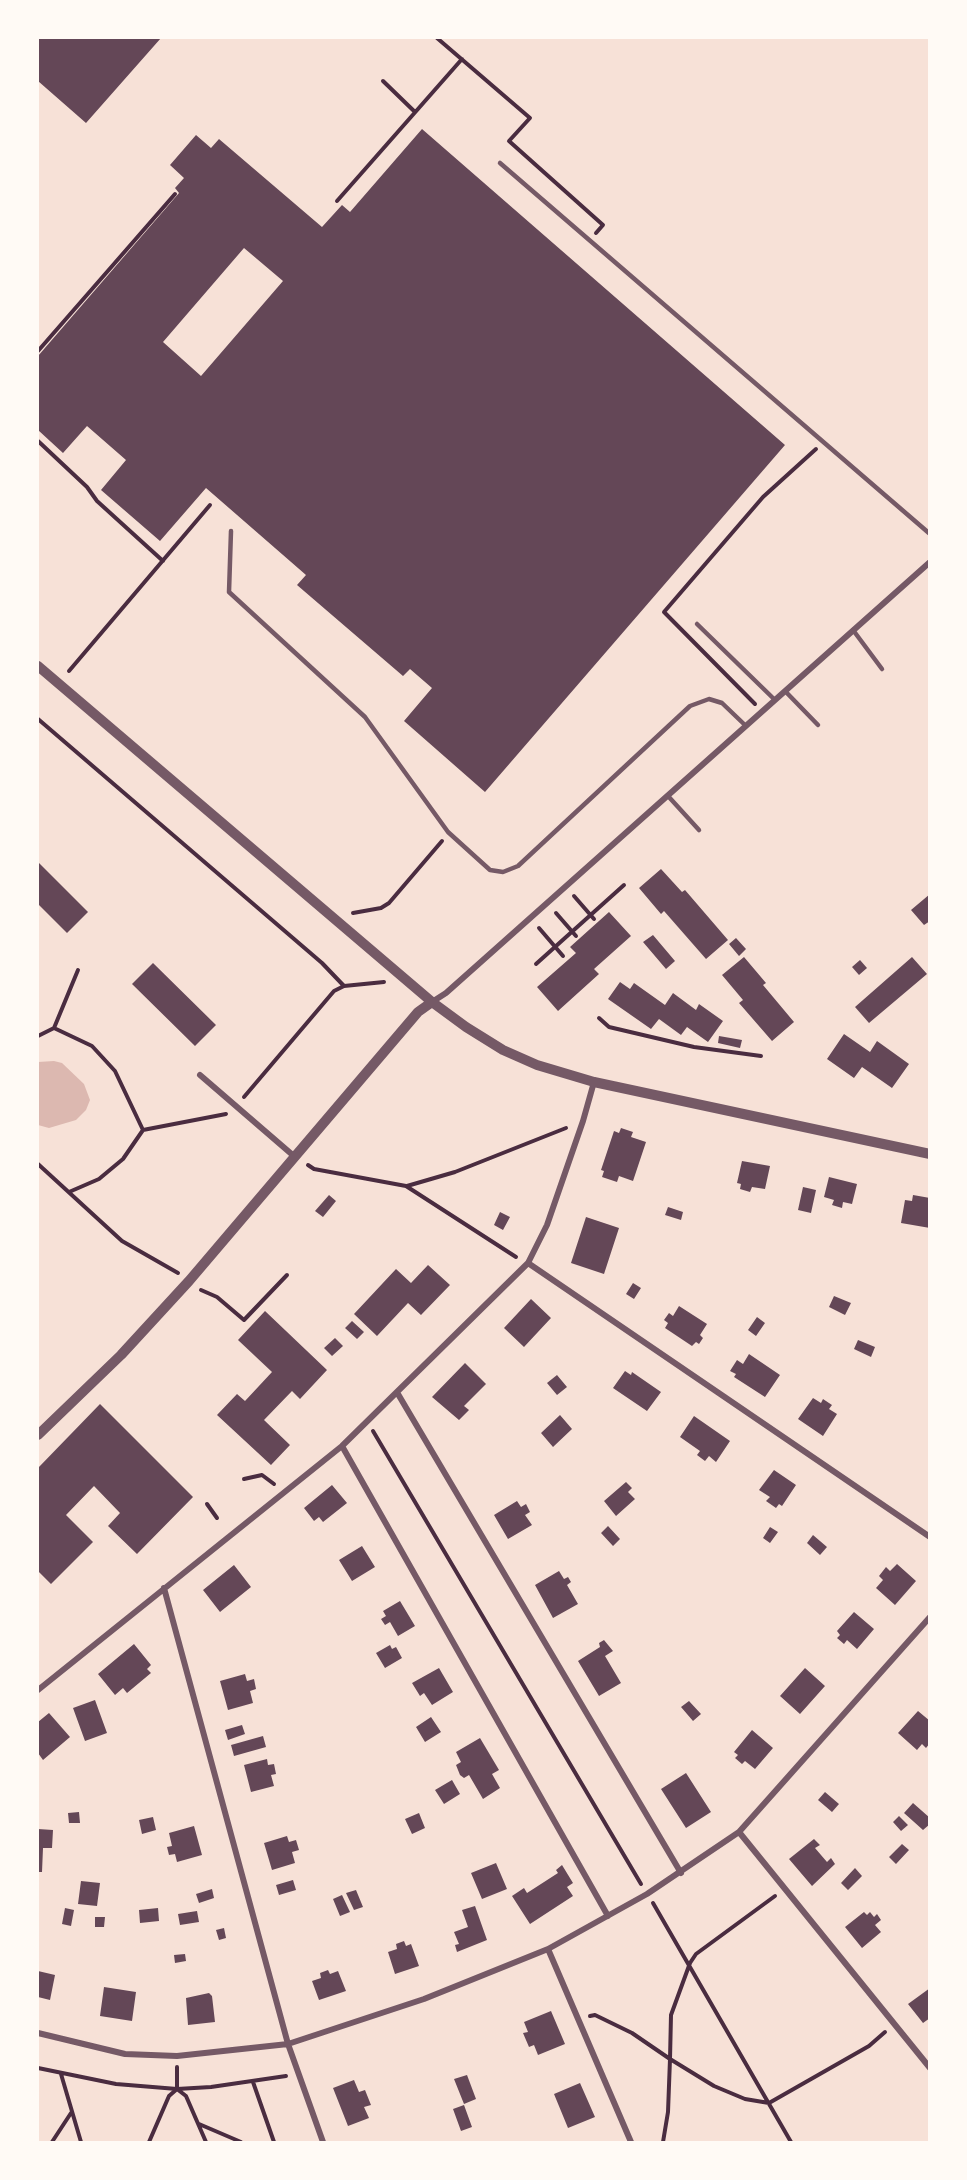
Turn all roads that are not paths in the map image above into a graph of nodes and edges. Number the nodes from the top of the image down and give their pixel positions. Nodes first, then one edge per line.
1 (500, 163) dead end
2 (231, 531) dead end
3 (930, 534) edge
4 (930, 562) edge
5 (697, 624) dead end
6 (853, 630) junction
7 (38, 666) edge
8 (882, 669) dead end
9 (785, 691) junction
10 (775, 700) junction
11 (818, 725) dead end
12 (746, 726) junction
13 (668, 796) junction
14 (699, 830) dead end
15 (432, 1002) junction
16 (200, 1075) dead end
17 (594, 1082) junction
18 (930, 1154) edge
19 (295, 1157) junction
20 (528, 1263) junction
21 (398, 1394) junction
22 (38, 1435) edge
23 (342, 1446) junction
24 (930, 1537) edge
25 (164, 1588) junction
26 (930, 1617) edge
27 (38, 1690) edge
28 (739, 1832) junction
29 (681, 1873) junction
30 (608, 1916) junction
31 (548, 1949) junction
32 (38, 2033) edge
33 (288, 2044) junction
34 (927, 2058) edge
35 (930, 2068) edge
36 (323, 2142) edge
37 (631, 2142) edge

1 - 3 lane
2 - 12 lane
4 - 6 street
5 - 10 lane
6 - 8 lane
6 - 9 street
7 - 15 street
9 - 10 street
9 - 11 lane
10 - 12 street
12 - 13 street
13 - 14 lane
13 - 15 street
15 - 17 street
15 - 19 street
16 - 19 street
17 - 18 street
17 - 20 street
19 - 22 street
20 - 21 street
20 - 24 street
21 - 23 street
21 - 29 street
23 - 25 street
23 - 30 street
25 - 27 street
25 - 33 street
26 - 28 street
28 - 29 street
28 - 34 street
29 - 30 street
30 - 31 street
31 - 33 street
31 - 37 street
32 - 33 street
33 - 36 street
34 - 35 street

